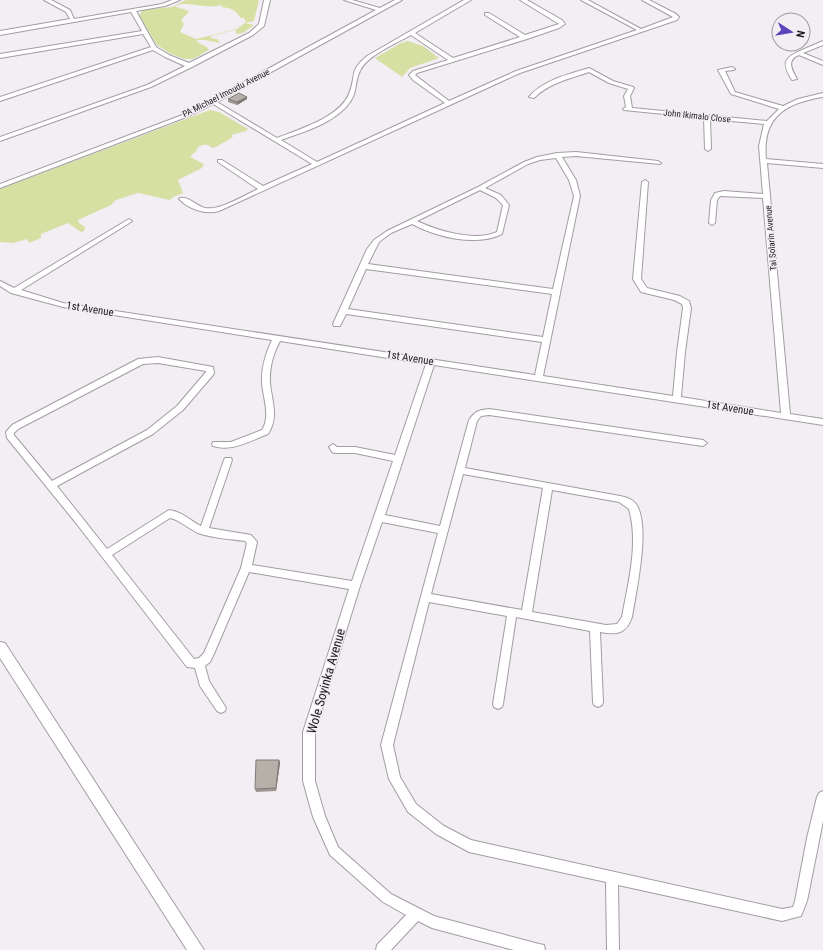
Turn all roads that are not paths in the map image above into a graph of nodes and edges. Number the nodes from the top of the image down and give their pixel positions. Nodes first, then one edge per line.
1 (47, 0) edge
2 (177, 0) edge
3 (267, 0) edge
4 (399, 0) edge
5 (468, 0) edge
6 (522, 0) edge
7 (584, 0) edge
8 (645, 0) edge
9 (345, 1) edge
10 (380, 10) junction
11 (133, 11) junction
12 (487, 14) dead end
13 (73, 20) junction
14 (642, 31) junction
15 (144, 32) junction
16 (411, 32) junction
17 (0, 33) edge
18 (525, 38) junction
19 (823, 43) edge
20 (154, 48) junction
21 (798, 53) junction
22 (0, 56) edge
23 (452, 60) junction
24 (823, 63) edge
25 (190, 66) junction
26 (732, 69) dead end
27 (794, 79) dead end
28 (823, 95) edge
29 (532, 97) dead end
30 (0, 98) edge
31 (213, 102) junction
32 (448, 103) junction
33 (784, 108) junction
34 (707, 117) junction
35 (768, 123) junction
36 (0, 139) edge
37 (276, 140) junction
38 (708, 149) dead end
39 (557, 155) junction
40 (220, 161) dead end
41 (763, 161) junction
42 (658, 163) dead end
43 (316, 164) junction
44 (823, 166) edge
45 (645, 182) dead end
46 (0, 186) edge
47 (480, 188) junction
48 (263, 189) junction
49 (767, 196) junction
50 (182, 198) dead end
51 (129, 221) dead end
52 (412, 221) junction
53 (712, 223) dead end
54 (363, 266) junction
55 (0, 283) edge
56 (14, 291) junction
57 (557, 292) junction
58 (344, 311) junction
59 (338, 324) dead end
60 (277, 338) junction
61 (546, 340) junction
62 (431, 361) junction
63 (538, 378) junction
64 (677, 400) junction
65 (786, 416) junction
66 (823, 422) edge
67 (703, 443) dead end
68 (216, 444) dead end
69 (332, 447) dead end
70 (398, 459) junction
71 (228, 460) dead end
72 (460, 470) junction
73 (52, 485) junction
74 (548, 486) junction
75 (379, 518) junction
76 (204, 530) junction
77 (443, 530) junction
78 (105, 555) junction
79 (246, 568) junction
80 (354, 586) junction
81 (425, 596) junction
82 (512, 613) junction
83 (526, 616) junction
84 (595, 627) junction
85 (0, 647) edge
86 (198, 664) junction
87 (598, 702) dead end
88 (498, 704) dead end
89 (222, 708) dead end
90 (823, 796) edge
91 (612, 879) junction
92 (416, 914) junction
93 (196, 950) edge
94 (382, 950) edge
95 (538, 950) edge
96 (612, 950) edge

1 - 13 street
2 - 11 street
3 - 25 street
4 - 10 street, PA Michael Imoudu Avenue
5 - 16 street
6 - 18 street
7 - 14 street
8 - 14 street
9 - 10 street
10 - 31 street, PA Michael Imoudu Avenue
11 - 13 street
11 - 15 street
12 - 18 street
13 - 17 street
14 - 32 street
15 - 20 street
15 - 22 street
16 - 23 street
16 - 37 street
18 - 23 street
19 - 21 street
20 - 25 street
20 - 30 street
21 - 24 street
21 - 27 street
23 - 32 street
25 - 36 street
26 - 33 street
28 - 33 street
29 - 34 street, John Ikimalo Close
31 - 37 street
31 - 46 street, PA Michael Imoudu Avenue
32 - 43 street
33 - 35 street
34 - 35 street, John Ikimalo Close
34 - 38 street
35 - 41 street, Tai Solarin Avenue
37 - 43 street
39 - 42 street
39 - 47 street
39 - 57 street
40 - 48 street
41 - 44 street
41 - 49 street, Tai Solarin Avenue
43 - 48 street
45 - 64 street
47 - 52 street
47 - 52 street
48 - 50 street
49 - 53 street
49 - 65 street, Tai Solarin Avenue
51 - 56 street
52 - 54 street
54 - 57 street
54 - 58 street
55 - 56 street, 1st Avenue
56 - 60 street, 1st Avenue
57 - 61 street
58 - 59 street
58 - 61 street
60 - 62 street, 1st Avenue
60 - 68 street
61 - 63 street
62 - 63 street, 1st Avenue
62 - 70 street, Wole Soyinka Avenue
63 - 64 street, 1st Avenue
64 - 65 street, 1st Avenue
65 - 66 street, 1st Avenue
67 - 72 street
69 - 70 street
70 - 75 street, Wole Soyinka Avenue
71 - 76 street
72 - 74 street
72 - 77 street
73 - 73 street
73 - 78 street
74 - 83 street
74 - 84 street
75 - 77 street
75 - 80 street, Wole Soyinka Avenue
76 - 78 street
76 - 79 street
77 - 81 street
78 - 86 street
79 - 80 street
79 - 86 street
80 - 92 street, Wole Soyinka Avenue
81 - 82 street
81 - 91 street
82 - 83 street
82 - 88 street
83 - 84 street
84 - 87 street
85 - 93 main road
86 - 89 street
90 - 91 street
91 - 96 street
92 - 94 street
92 - 95 street, Wole Soyinka Avenue

